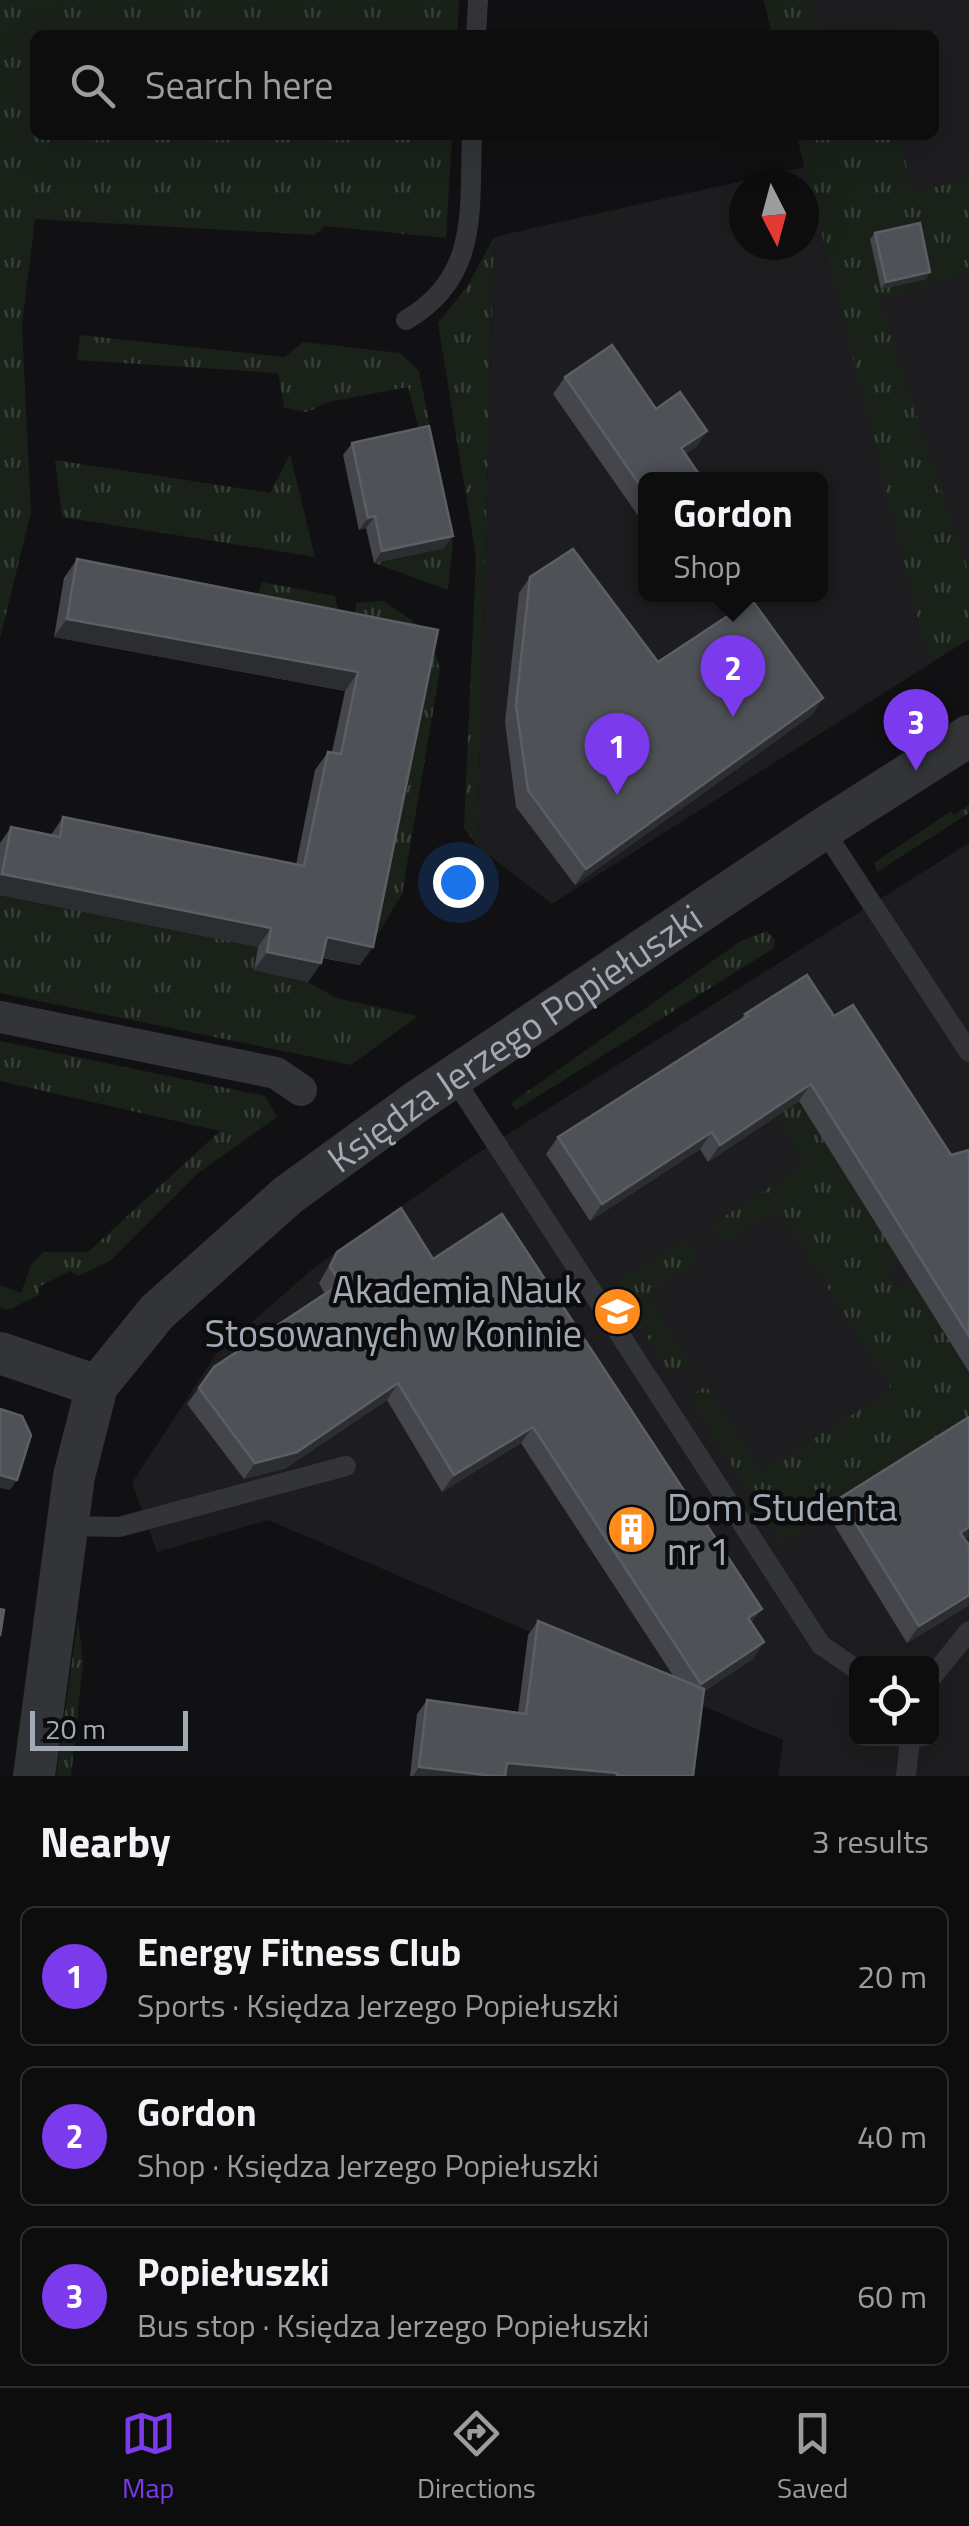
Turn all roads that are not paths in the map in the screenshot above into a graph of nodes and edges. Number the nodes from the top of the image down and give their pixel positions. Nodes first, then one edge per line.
1 (478, 0) edge
2 (476, 30) edge
3 (472, 140) edge
4 (406, 320) dead end
5 (969, 736) edge
6 (823, 829) junction
7 (0, 1017) edge
8 (969, 1052) edge
9 (453, 1077) junction
10 (301, 1090) dead end
11 (0, 1353) edge
12 (97, 1386) junction
13 (346, 1466) dead end
14 (68, 1526) junction
15 (969, 1631) edge
16 (849, 1663) edge
17 (939, 1668) edge
18 (909, 1746) edge
19 (34, 1776) edge
20 (906, 1776) edge

1 - 2 lane
3 - 4 lane
5 - 6 street, Księdza Jerzego Popiełuszki
6 - 8 lane
6 - 9 street, Księdza Jerzego Popiełuszki
7 - 10 street
9 - 12 street, Księdza Jerzego Popiełuszki
9 - 16 lane
11 - 12 street
12 - 14 street
13 - 14 lane
14 - 19 street
15 - 17 lane
18 - 20 lane

